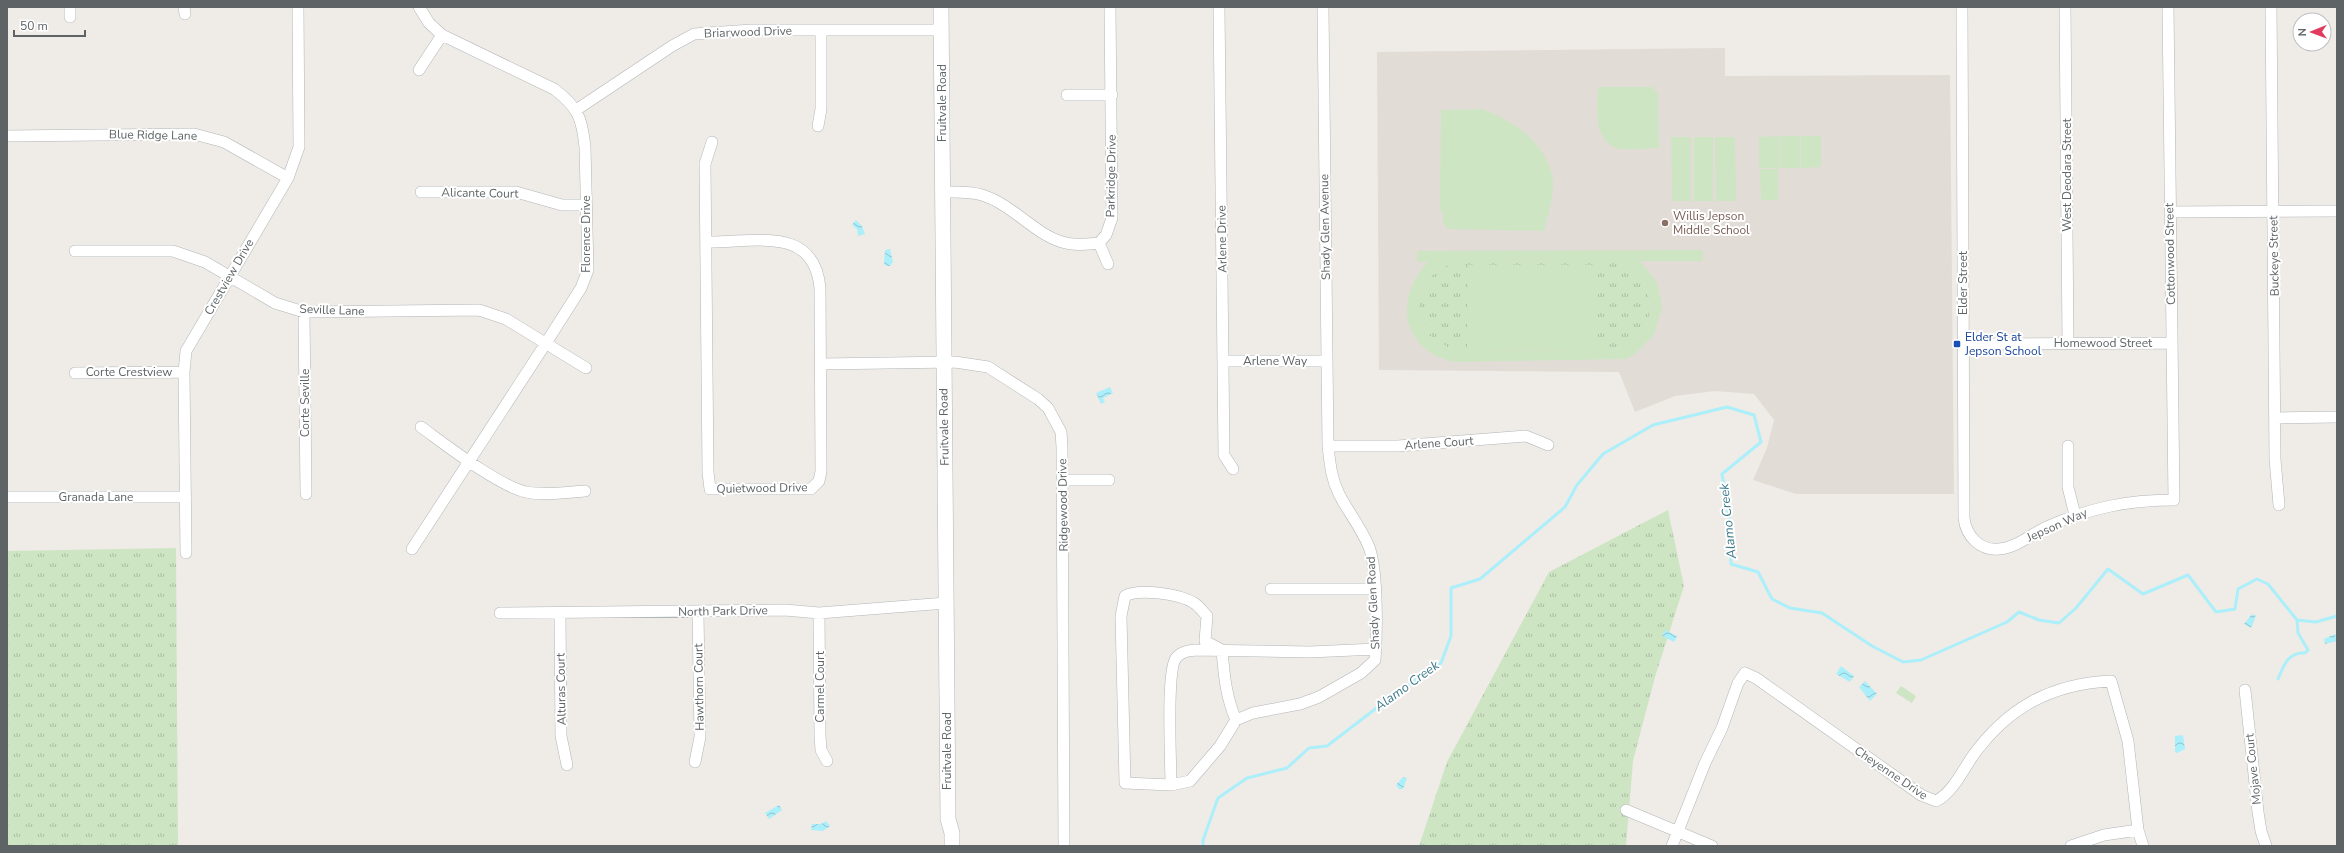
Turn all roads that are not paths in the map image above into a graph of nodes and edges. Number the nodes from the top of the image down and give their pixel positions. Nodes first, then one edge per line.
1 (298, 7) edge
2 (420, 7) edge
3 (941, 7) edge
4 (1110, 7) edge
5 (1219, 7) edge
6 (1323, 7) edge
7 (1962, 7) edge
8 (2065, 7) edge
9 (2168, 7) edge
10 (2271, 7) edge
11 (941, 30) junction
12 (821, 31) junction
13 (442, 35) junction
14 (419, 70) dead end
15 (1112, 95) junction
16 (1067, 96) dead end
17 (576, 110) junction
18 (818, 126) dead end
19 (7, 136) edge
20 (712, 142) dead end
21 (288, 178) junction
22 (421, 192) dead end
23 (942, 192) junction
24 (586, 205) junction
25 (2273, 211) junction
26 (2337, 211) edge
27 (2170, 212) junction
28 (707, 242) junction
29 (1099, 244) junction
30 (75, 251) dead end
31 (1108, 264) dead end
32 (229, 275) junction
33 (304, 312) junction
34 (546, 343) junction
35 (2068, 343) junction
36 (2171, 343) junction
37 (1963, 344) junction
38 (1223, 361) junction
39 (1326, 361) junction
40 (943, 363) junction
41 (821, 364) junction
42 (586, 368) dead end
43 (184, 372) junction
44 (75, 373) dead end
45 (2337, 417) edge
46 (2275, 418) junction
47 (421, 427) dead end
48 (1548, 445) dead end
49 (1328, 446) junction
50 (2068, 446) dead end
51 (470, 461) junction
52 (1233, 468) dead end
53 (1062, 480) junction
54 (1109, 480) dead end
55 (585, 491) dead end
56 (306, 494) dead end
57 (7, 497) edge
58 (186, 497) junction
59 (2174, 500) joint
60 (2279, 505) dead end
61 (2075, 515) junction
62 (1988, 548) joint
63 (412, 549) dead end
64 (186, 553) dead end
65 (1271, 589) dead end
66 (1375, 589) junction
67 (946, 603) junction
68 (560, 613) junction
69 (698, 613) junction
70 (819, 613) junction
71 (500, 614) dead end
72 (1376, 648) junction
73 (1222, 650) junction
74 (2245, 690) dead end
75 (1236, 720) junction
76 (827, 761) dead end
77 (695, 762) dead end
78 (567, 765) dead end
79 (1171, 785) junction
80 (1626, 810) dead end
81 (2138, 830) junction
82 (1678, 831) junction
83 (952, 846) edge
84 (1064, 846) edge
85 (1672, 846) edge
86 (1712, 846) edge
87 (2071, 846) edge
88 (2143, 846) edge
89 (2266, 846) edge

1 - 21 street, Crestview Drive
2 - 13 street, Florence Drive
3 - 11 street, Fruitvale Road
4 - 15 street, Parkridge Drive
5 - 38 street, Arlene Drive
6 - 39 street, Shady Glen Avenue
7 - 37 street, Elder Street
8 - 35 street, West Deodara Street
9 - 27 street, Cottonwood Street
10 - 25 street, Buckeye Street
11 - 12 street, Briarwood Drive
11 - 23 street, Fruitvale Road
12 - 17 street, Briarwood Drive
12 - 18 street
13 - 14 street
13 - 17 street, Florence Drive
15 - 16 street
15 - 29 street, Parkridge Drive
17 - 24 street, Florence Drive
19 - 21 street, Blue Ridge Lane
20 - 28 street
21 - 32 street, Crestview Drive
22 - 24 street, Alicante Court
23 - 29 street
23 - 40 street, Fruitvale Road
24 - 34 street, Florence Drive
25 - 26 street
25 - 27 street
25 - 46 street, Buckeye Street
27 - 36 street, Cottonwood Street
28 - 41 street, Quietwood Drive
28 - 41 street, Quietwood Drive
29 - 31 street
30 - 32 street, Seville Lane
32 - 33 street, Seville Lane
32 - 43 street, Crestview Drive
33 - 34 street, Seville Lane
33 - 56 street, Corte Seville
34 - 42 street, Seville Lane
34 - 51 street, Florence Drive
35 - 36 street, Homewood Street
35 - 37 street, Homewood Street
36 - 59 street, Cottonwood Street
37 - 62 street, Elder Street
38 - 39 street, Arlene Way
38 - 52 street, Arlene Drive
39 - 49 street, Shady Glen Avenue
40 - 41 street, Ridgewood Drive
40 - 53 street, Ridgewood Drive
40 - 67 street, Fruitvale Road
43 - 44 street, Corte Crestview
43 - 58 street, Crestview Drive
45 - 46 street
46 - 60 street, Buckeye Street
47 - 51 street
48 - 49 street, Arlene Court
49 - 66 street, Shady Glen Road
50 - 61 street
51 - 55 street
51 - 63 street, Florence Drive
53 - 54 street
53 - 84 street, Ridgewood Drive
57 - 58 street, Granada Lane
58 - 64 street, Crestview Drive
59 - 61 street, Jepson Way
61 - 62 street, Jepson Way
65 - 66 street
66 - 72 street, Shady Glen Road
67 - 70 street, North Park Drive
67 - 83 street, Fruitvale Road
68 - 69 street, North Park Drive
68 - 71 street, North Park Drive
68 - 78 street, Alturas Court
69 - 70 street, North Park Drive
69 - 77 street, Hawthorn Court
70 - 76 street, Carmel Court
72 - 73 street
72 - 75 street, Shady Glen Road
73 - 75 street
73 - 79 street
73 - 79 street
74 - 89 street, Mojave Court
75 - 79 street
80 - 82 street
81 - 82 street, Cheyenne Drive
81 - 87 street
81 - 88 street, Cheyenne Drive
82 - 85 street
82 - 86 street

